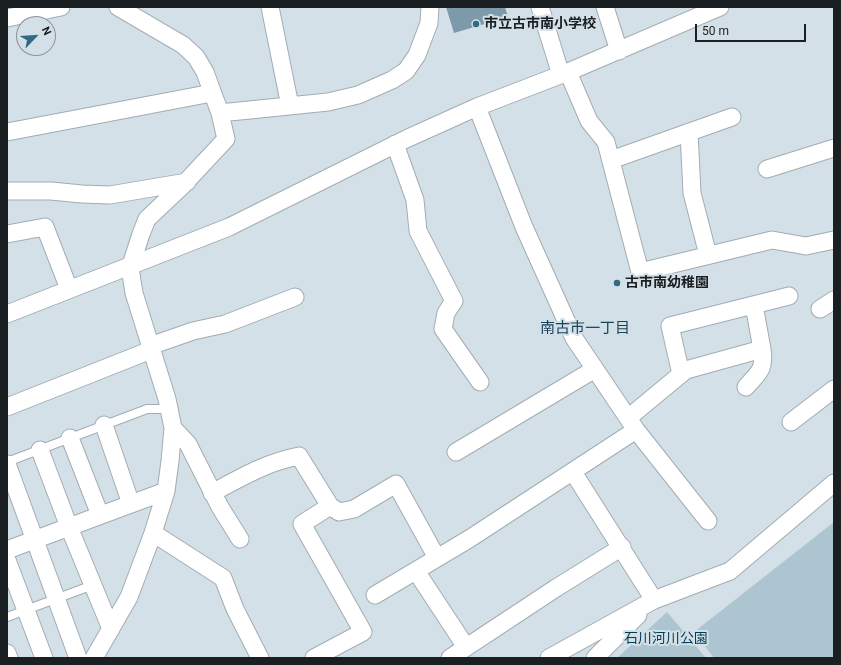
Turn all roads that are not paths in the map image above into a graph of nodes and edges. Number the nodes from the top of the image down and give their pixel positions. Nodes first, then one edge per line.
1 (61, 7) edge
2 (115, 7) edge
3 (119, 7) edge
4 (270, 7) edge
5 (430, 7) edge
6 (540, 7) edge
7 (605, 7) edge
8 (720, 7) edge
9 (34, 10) edge
10 (7, 18) edge
11 (619, 51) junction
12 (565, 73) junction
13 (212, 93) junction
14 (290, 106) junction
15 (476, 107) junction
16 (220, 112) junction
17 (732, 117) dead end
18 (7, 132) edge
19 (689, 132) junction
20 (395, 144) junction
21 (833, 151) edge
22 (611, 160) junction
23 (767, 169) dead end
24 (187, 182) junction
25 (7, 191) edge
26 (7, 234) edge
27 (834, 240) edge
28 (708, 256) junction
29 (131, 265) junction
30 (69, 289) junction
31 (789, 296) dead end
32 (295, 297) dead end
33 (754, 305) junction
34 (7, 314) edge
35 (151, 348) junction
36 (762, 349) junction
37 (595, 369) junction
38 (681, 374) junction
39 (480, 382) dead end
40 (746, 387) dead end
41 (834, 389) edge
42 (7, 406) edge
43 (169, 409) junction
44 (791, 422) dead end
45 (632, 424) junction
46 (104, 425) junction
47 (173, 428) junction
48 (70, 438) junction
49 (40, 450) junction
50 (456, 452) dead end
51 (7, 463) edge
52 (573, 472) junction
53 (834, 483) edge
54 (166, 491) junction
55 (212, 493) junction
56 (131, 504) junction
57 (330, 506) junction
58 (100, 515) junction
59 (708, 521) dead end
60 (69, 527) junction
61 (152, 533) junction
62 (34, 540) junction
63 (240, 540) dead end
64 (622, 547) junction
65 (7, 550) edge
66 (437, 558) junction
67 (7, 560) edge
68 (416, 571) junction
69 (93, 585) junction
70 (375, 595) dead end
71 (56, 598) junction
72 (654, 600) junction
73 (26, 610) junction
74 (7, 617) edge
75 (111, 629) junction
76 (466, 647) junction
77 (7, 653) edge
78 (92, 657) edge
79 (9, 658) edge
80 (44, 658) edge
81 (78, 658) edge
82 (260, 658) edge
83 (314, 658) edge
84 (450, 658) edge
85 (549, 658) edge
86 (595, 658) edge

1 - 9 street
2 - 3 street
3 - 13 street
4 - 14 street
5 - 14 street
6 - 12 street
7 - 11 street
8 - 11 street
9 - 10 street
11 - 12 street
12 - 15 street
12 - 22 street
13 - 16 street
13 - 18 street
14 - 16 street
15 - 20 street
15 - 37 street
16 - 24 street
17 - 19 street
19 - 22 street
19 - 28 street
20 - 29 street
20 - 39 street
21 - 23 street
22 - 28 street
24 - 25 street
24 - 29 street
26 - 30 street
27 - 28 street
29 - 30 street
29 - 35 street
30 - 34 street
31 - 33 street
32 - 35 street
33 - 36 street
33 - 38 street
35 - 42 street
35 - 43 street
36 - 38 street
36 - 40 street
37 - 45 street
37 - 50 street
38 - 45 street
41 - 44 street
43 - 46 lane
43 - 47 street
45 - 52 street
45 - 59 street
46 - 48 lane
46 - 56 street
47 - 54 street
47 - 55 street
48 - 49 lane
48 - 58 street
49 - 51 lane
49 - 60 street
51 - 62 street
52 - 64 street
52 - 66 street
53 - 72 street
54 - 56 street
54 - 61 street
55 - 57 street
55 - 63 street
56 - 58 street
57 - 66 street
57 - 83 street
58 - 60 street
60 - 62 street
60 - 69 street
61 - 75 street
61 - 82 street
62 - 65 street
62 - 71 street
64 - 72 street
64 - 76 street
66 - 68 street
67 - 73 street
68 - 70 street
68 - 76 street
69 - 71 lane
69 - 75 street
71 - 73 lane
71 - 81 street
72 - 85 street
72 - 86 street
73 - 74 lane
73 - 80 street
75 - 78 street
76 - 84 street
77 - 79 street

